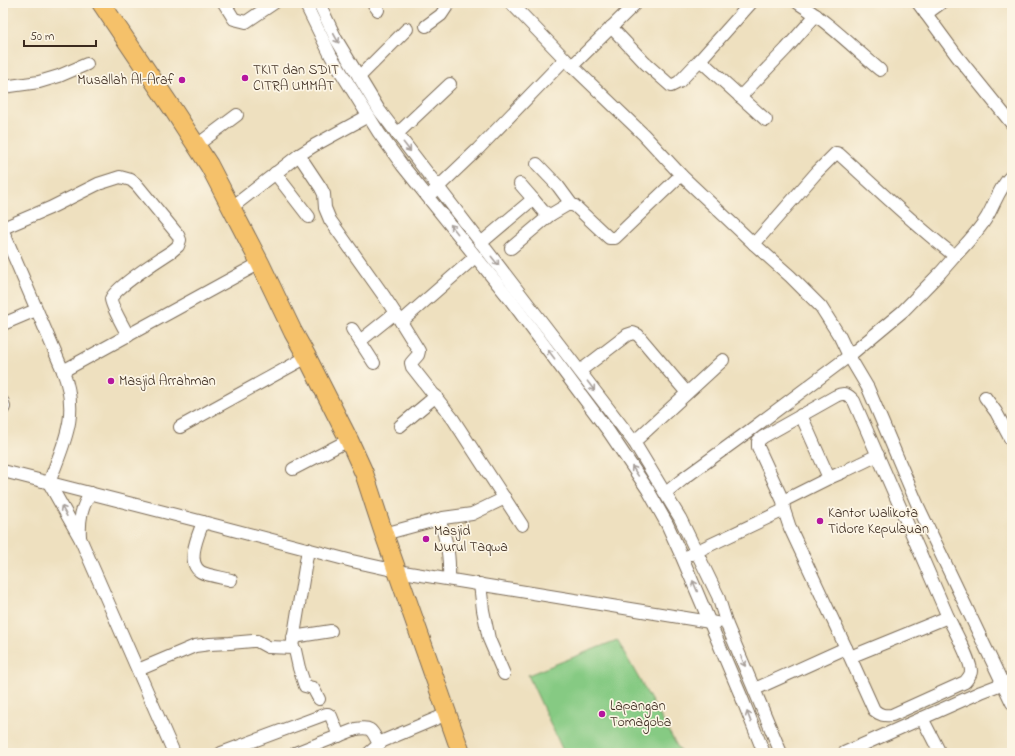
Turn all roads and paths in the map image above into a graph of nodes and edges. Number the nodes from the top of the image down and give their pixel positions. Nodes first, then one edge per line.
1 (101, 3) edge
2 (224, 3) edge
3 (274, 3) edge
4 (304, 3) edge
5 (319, 3) edge
6 (449, 3) edge
7 (510, 3) edge
8 (751, 3) edge
9 (798, 3) edge
10 (918, 3) edge
11 (941, 3) edge
12 (635, 4) edge
13 (926, 14) junction
14 (816, 15) junction
15 (426, 26) dead end
16 (611, 27) junction
17 (407, 29) dead end
18 (700, 60) junction
19 (568, 63) junction
20 (87, 64) dead end
21 (880, 70) dead end
22 (359, 77) junction
23 (450, 84) dead end
24 (3, 87) edge
25 (740, 97) junction
26 (238, 115) dead end
27 (368, 116) junction
28 (766, 120) dead end
29 (1012, 124) edge
30 (397, 134) junction
31 (197, 145) junction
32 (299, 156) junction
33 (537, 164) dead end
34 (275, 173) junction
35 (681, 175) junction
36 (1012, 175) edge
37 (520, 184) dead end
38 (439, 187) junction
39 (427, 196) junction
40 (532, 199) junction
41 (572, 205) junction
42 (231, 208) junction
43 (550, 215) junction
44 (309, 217) dead end
45 (3, 229) edge
46 (481, 243) junction
47 (754, 244) junction
48 (511, 248) dead end
49 (955, 256) junction
50 (475, 257) junction
51 (260, 263) junction
52 (36, 310) junction
53 (398, 317) junction
54 (3, 324) edge
55 (352, 329) dead end
56 (128, 336) junction
57 (360, 341) junction
58 (849, 356) junction
59 (307, 357) junction
60 (723, 360) dead end
61 (374, 363) dead end
62 (64, 371) junction
63 (580, 371) junction
64 (687, 393) junction
65 (436, 396) junction
66 (985, 397) dead end
67 (3, 402) edge
68 (3, 409) edge
69 (801, 415) junction
70 (400, 426) dead end
71 (180, 427) dead end
72 (349, 440) junction
73 (634, 442) junction
74 (1012, 442) edge
75 (878, 455) junction
76 (293, 469) dead end
77 (3, 471) edge
78 (829, 478) junction
79 (49, 483) junction
80 (91, 493) junction
81 (666, 493) junction
82 (505, 498) junction
83 (784, 505) junction
84 (439, 519) junction
85 (203, 522) junction
86 (522, 525) dead end
87 (384, 534) junction
88 (80, 538) junction
89 (308, 549) junction
90 (697, 551) junction
91 (682, 557) junction
92 (397, 571) junction
93 (449, 579) junction
94 (231, 580) dead end
95 (480, 584) junction
96 (948, 617) junction
97 (710, 622) junction
98 (728, 625) junction
99 (331, 631) dead end
100 (293, 642) junction
101 (848, 652) junction
102 (138, 670) junction
103 (504, 674) dead end
104 (1008, 682) edge
105 (755, 689) junction
106 (319, 699) dead end
107 (1012, 703) edge
108 (447, 714) junction
109 (922, 718) junction
110 (339, 736) junction
111 (379, 744) junction
112 (174, 753) edge
113 (221, 753) edge
114 (295, 753) edge
115 (369, 753) edge
116 (461, 753) edge
117 (764, 753) edge
118 (781, 753) edge
119 (844, 753) edge
120 (940, 753) edge

1 - 31 highway
2 - 3 street
4 - 27 street
5 -> 22 street
6 - 15 street
7 - 19 street
8 - 18 street
9 - 14 street
10 - 13 street
11 - 13 street
12 - 16 street
13 - 29 street
14 - 21 street
14 - 25 street
16 - 18 street
16 - 19 street
17 - 22 street
18 - 25 street
19 - 35 street
19 - 38 street
20 - 24 street
22 - 30 street
23 - 30 street
25 - 28 street
26 - 31 street
27 - 32 street
27 - 39 street
30 -> 38 street
31 - 42 highway
32 - 34 street
32 - 53 street
33 - 41 street
34 - 42 street
34 - 44 street
35 - 41 street
35 - 47 street
36 - 49 street
37 - 40 street
38 - 39 street
38 - 46 street
50 -> 39 street
40 - 43 street
40 - 46 street
41 - 43 street
42 - 51 highway
43 - 48 street
45 - 52 street
45 - 56 street
46 -> 63 street
47 - 49 street
47 - 58 street
49 - 58 street
50 - 53 street
91 -> 50 street
51 - 56 street
51 - 59 highway
52 - 54 street
52 - 62 street
53 - 57 street
53 - 65 street
55 - 57 street
56 - 62 street
57 - 61 street
58 - 81 street
58 - 104 street
59 - 71 street
59 - 72 highway
60 - 64 street
62 - 79 street
63 - 64 street
63 -> 73 street
64 - 73 street
65 - 70 street
65 - 82 street
66 - 74 street
67 - 68 street
69 - 75 street
69 - 78 street
69 - 83 street
72 - 76 street
72 - 87 highway
73 - 81 street
75 - 78 street
75 - 96 street
77 - 79 street
78 - 83 street
79 - 80 street
88 -> 79 street
80 - 85 street
80 - 88 street
81 - 90 street
82 - 84 street
82 - 86 street
83 - 90 street
83 - 101 street
84 - 87 street
84 - 93 street
85 - 89 street
85 - 94 street
87 - 92 highway
88 - 102 street
89 - 92 street
89 - 100 street
90 - 91 street
90 - 98 street
97 -> 91 street
92 - 93 street
92 - 108 highway
93 - 95 street
95 - 97 street
95 - 103 street
96 - 101 street
96 - 101 street
97 - 98 street
117 -> 97 street
98 -> 105 street
99 - 100 street
100 - 102 street
100 - 106 street
101 - 105 street
102 - 112 street
104 - 107 street
104 - 109 street
105 - 118 street
108 - 111 street
108 - 116 highway
109 - 119 street
109 - 120 street
110 - 111 street
110 - 113 street
110 - 114 street
111 - 115 street

